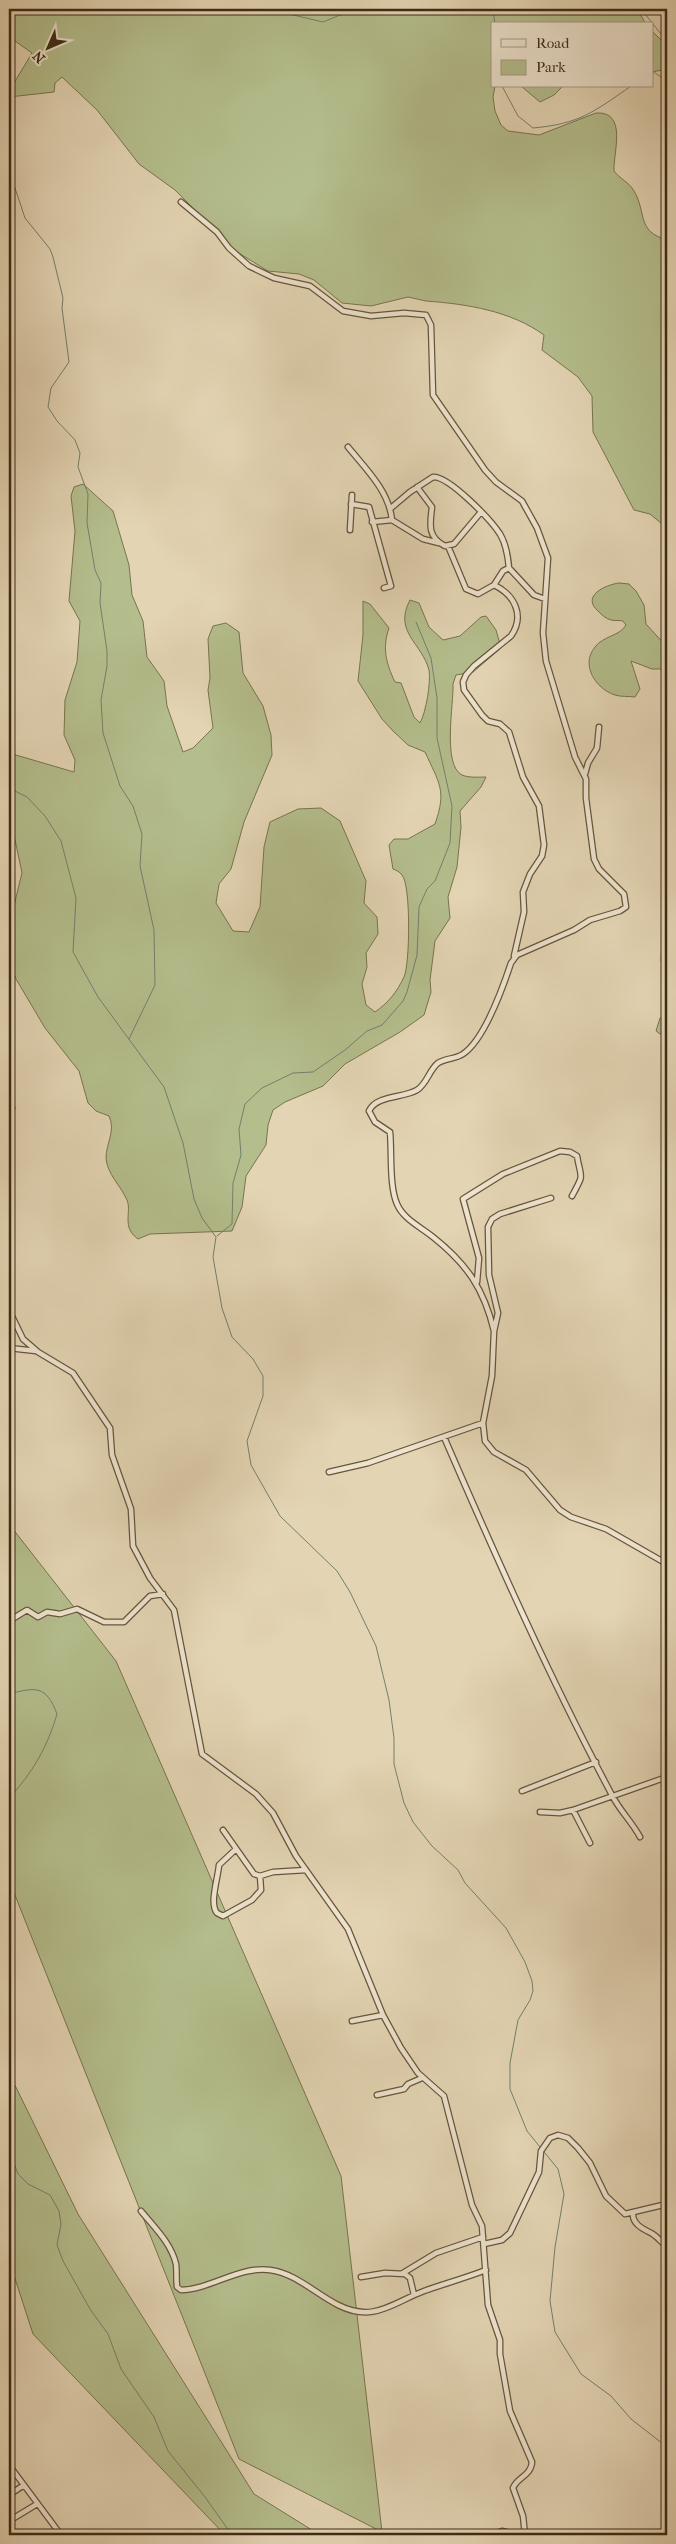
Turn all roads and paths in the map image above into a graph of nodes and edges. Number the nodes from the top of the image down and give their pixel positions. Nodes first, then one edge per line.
1 (181, 202) dead end
2 (348, 447) dead end
3 (417, 487) junction
4 (352, 495) dead end
5 (351, 504) junction
6 (391, 508) junction
7 (481, 512) junction
8 (392, 520) junction
9 (372, 522) junction
10 (350, 530) dead end
11 (439, 543) junction
12 (448, 546) junction
13 (509, 568) junction
14 (494, 585) junction
15 (384, 588) dead end
16 (545, 599) junction
17 (600, 727) dead end
18 (585, 774) junction
19 (514, 957) junction
20 (9, 1102) edge
21 (12, 1108) dead end
22 (572, 1196) dead end
23 (551, 1198) dead end
24 (477, 1282) junction
25 (9, 1310) edge
26 (494, 1331) junction
27 (9, 1348) edge
28 (38, 1352) junction
29 (483, 1424) junction
30 (444, 1436) junction
31 (329, 1472) dead end
32 (667, 1564) edge
33 (163, 1594) junction
34 (9, 1622) edge
35 (596, 1762) junction
36 (667, 1777) edge
37 (522, 1791) dead end
38 (613, 1797) junction
39 (573, 1810) junction
40 (540, 1812) dead end
41 (223, 1830) dead end
42 (640, 1837) dead end
43 (590, 1843) dead end
44 (236, 1850) junction
45 (306, 1870) junction
46 (260, 1876) junction
47 (383, 2015) junction
48 (352, 2021) dead end
49 (422, 2078) junction
50 (377, 2094) dead end
51 (667, 2204) edge
52 (141, 2211) dead end
53 (634, 2213) junction
54 (483, 2237) junction
55 (484, 2244) junction
56 (667, 2247) edge
57 (486, 2270) junction
58 (403, 2273) junction
59 (362, 2277) dead end
60 (414, 2295) junction
61 (9, 2465) edge
62 (24, 2485) junction
63 (9, 2495) edge
64 (37, 2504) junction
65 (9, 2521) edge
66 (61, 2535) edge
67 (492, 2535) edge
68 (520, 2535) edge
69 (526, 2535) edge

1 - 16 street
2 - 6 street
3 - 6 street
3 - 7 street
3 - 11 street
4 - 5 street
5 - 9 street
5 - 10 street
6 - 8 street
7 - 12 street
7 - 13 street
8 - 9 street
8 - 11 street
9 - 15 street
11 - 12 street
12 - 14 street
13 - 14 street
13 - 16 street
14 - 19 street
16 - 18 street
17 - 18 street
18 - 19 street
19 - 24 street
20 - 21 street
22 - 24 street
23 - 26 street
24 - 26 street
25 - 28 street
26 - 29 street
27 - 28 street
28 - 33 street
29 - 30 street
29 - 32 street
30 - 31 street
30 - 35 street
33 - 34 street
33 - 45 street
35 - 37 street
35 - 38 street
36 - 38 street
38 - 39 street
38 - 42 street
39 - 40 street
39 - 43 street
41 - 44 street
44 - 46 street
44 - 46 street
45 - 46 street
45 - 47 street
47 - 48 street
47 - 49 street
49 - 50 street
49 - 54 street
51 - 53 street
52 - 60 street
53 - 55 street
53 - 56 street
54 - 55 street
54 - 58 street
55 - 57 street
57 - 60 street
57 - 69 street
58 - 59 street
58 - 60 street
61 - 62 street
62 - 63 street
62 - 64 street
64 - 65 street
64 - 66 street
67 - 68 street

